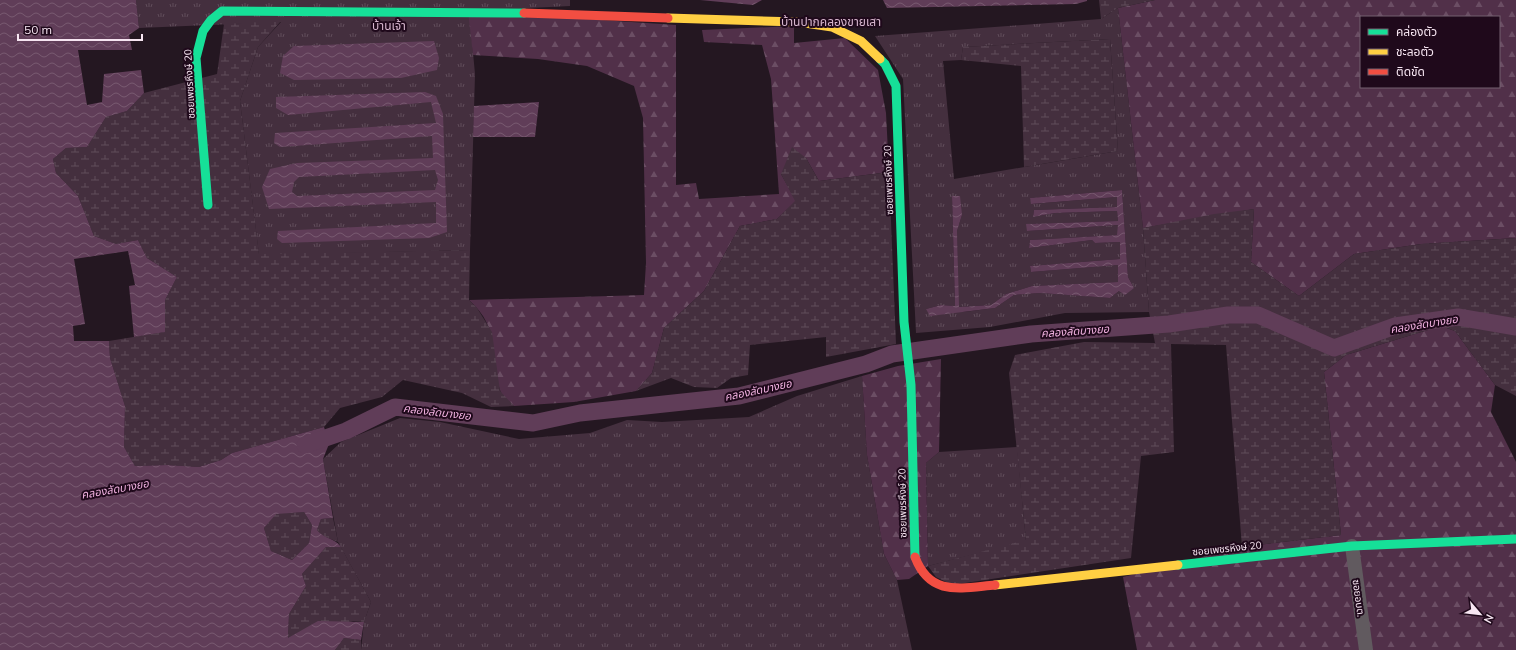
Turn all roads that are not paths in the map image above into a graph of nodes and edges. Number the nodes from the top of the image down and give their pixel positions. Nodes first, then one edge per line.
1 (208, 204) dead end
2 (1516, 539) edge
3 (1352, 546) junction
4 (1366, 650) edge

1 - 3 street, ซอยเพชรหึงษ์ 20
2 - 3 street, ซอยเพชรหึงษ์ 20
3 - 4 street, ซอยอบต.

